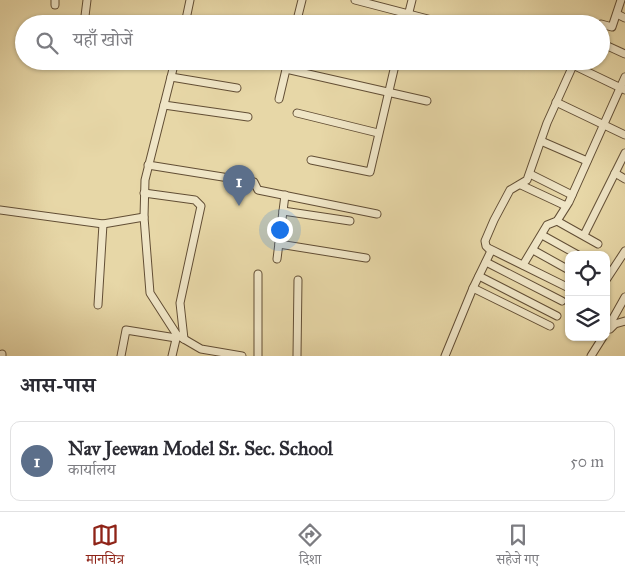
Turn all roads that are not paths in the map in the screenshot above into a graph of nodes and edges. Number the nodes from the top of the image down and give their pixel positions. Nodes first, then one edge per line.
1 (87, 0) edge
2 (190, 0) edge
3 (302, 0) edge
4 (359, 0) edge
5 (412, 0) edge
6 (620, 0) edge
7 (380, 3) edge
8 (408, 13) junction
9 (617, 14) junction
10 (85, 15) edge
11 (187, 15) edge
12 (298, 15) edge
13 (415, 15) edge
14 (625, 18) edge
15 (610, 26) edge
16 (610, 47) edge
17 (625, 54) edge
18 (173, 70) edge
19 (286, 70) edge
20 (306, 70) edge
21 (394, 70) edge
22 (571, 70) edge
23 (587, 70) edge
24 (172, 77) junction
25 (625, 77) edge
26 (237, 88) dead end
27 (622, 88) edge
28 (388, 92) junction
29 (279, 99) dead end
30 (427, 101) dead end
31 (556, 102) junction
32 (164, 106) junction
33 (298, 113) dead end
34 (248, 117) dead end
35 (602, 124) junction
36 (378, 133) junction
37 (625, 135) edge
38 (541, 141) junction
39 (625, 153) edge
40 (311, 160) dead end
41 (587, 161) junction
42 (148, 164) junction
43 (615, 173) junction
44 (530, 174) junction
45 (625, 179) edge
46 (521, 185) junction
47 (144, 193) junction
48 (285, 195) junction
49 (572, 196) junction
50 (566, 206) junction
51 (0, 210) edge
52 (283, 211) junction
53 (377, 214) dead end
54 (144, 217) junction
55 (557, 220) junction
56 (350, 221) dead end
57 (103, 224) junction
58 (542, 235) junction
59 (584, 235) junction
60 (279, 244) junction
61 (598, 244) dead end
62 (490, 249) junction
63 (533, 250) junction
64 (571, 251) edge
65 (625, 251) edge
66 (366, 258) dead end
67 (277, 260) dead end
68 (486, 262) junction
69 (524, 265) junction
70 (565, 268) edge
71 (258, 274) dead end
72 (610, 274) edge
73 (478, 276) junction
74 (298, 280) dead end
75 (565, 286) edge
76 (473, 288) junction
77 (625, 297) edge
78 (562, 301) dead end
79 (98, 305) dead end
80 (557, 316) dead end
81 (625, 321) edge
82 (610, 325) edge
83 (550, 326) dead end
84 (610, 328) edge
85 (179, 337) junction
86 (600, 341) edge
87 (208, 353) edge
88 (121, 356) edge
89 (172, 356) edge
90 (242, 356) edge
91 (258, 356) edge
92 (297, 356) edge
93 (445, 356) edge
94 (591, 356) edge

1 - 10 street
2 - 11 street
3 - 12 street
4 - 7 street
5 - 8 street
6 - 9 street
7 - 8 street
8 - 13 street
9 - 14 street
9 - 15 street
16 - 17 street
18 - 24 street
19 - 29 street
20 - 28 street
21 - 28 street
22 - 31 street
23 - 27 street
24 - 26 street
24 - 32 street
25 - 27 street
27 - 35 street
28 - 30 street
28 - 36 street
31 - 35 street
31 - 38 street
32 - 34 street
32 - 42 street
33 - 36 street
35 - 37 street
35 - 41 street
36 - 40 street
38 - 41 street
38 - 44 street
39 - 43 street
41 - 49 street
42 - 47 street
42 - 48 street
43 - 45 street
43 - 59 street
44 - 46 street
44 - 49 street
46 - 50 street
46 - 62 street
47 - 54 street
47 - 85 street
48 - 52 street
48 - 53 street
49 - 50 street
50 - 55 street
51 - 57 street
52 - 56 street
52 - 60 street
54 - 57 street
54 - 85 street
55 - 58 street
55 - 59 street
57 - 79 street
58 - 63 street
58 - 64 street
59 - 61 street
60 - 66 street
60 - 67 street
62 - 68 street
62 - 69 street
63 - 69 street
63 - 70 street
65 - 72 street
68 - 73 street
68 - 78 street
69 - 75 street
71 - 91 street
73 - 76 street
73 - 80 street
74 - 92 street
76 - 83 street
76 - 93 street
77 - 82 street
81 - 84 street
85 - 87 street
85 - 88 street
85 - 89 street
86 - 94 street
87 - 90 street

